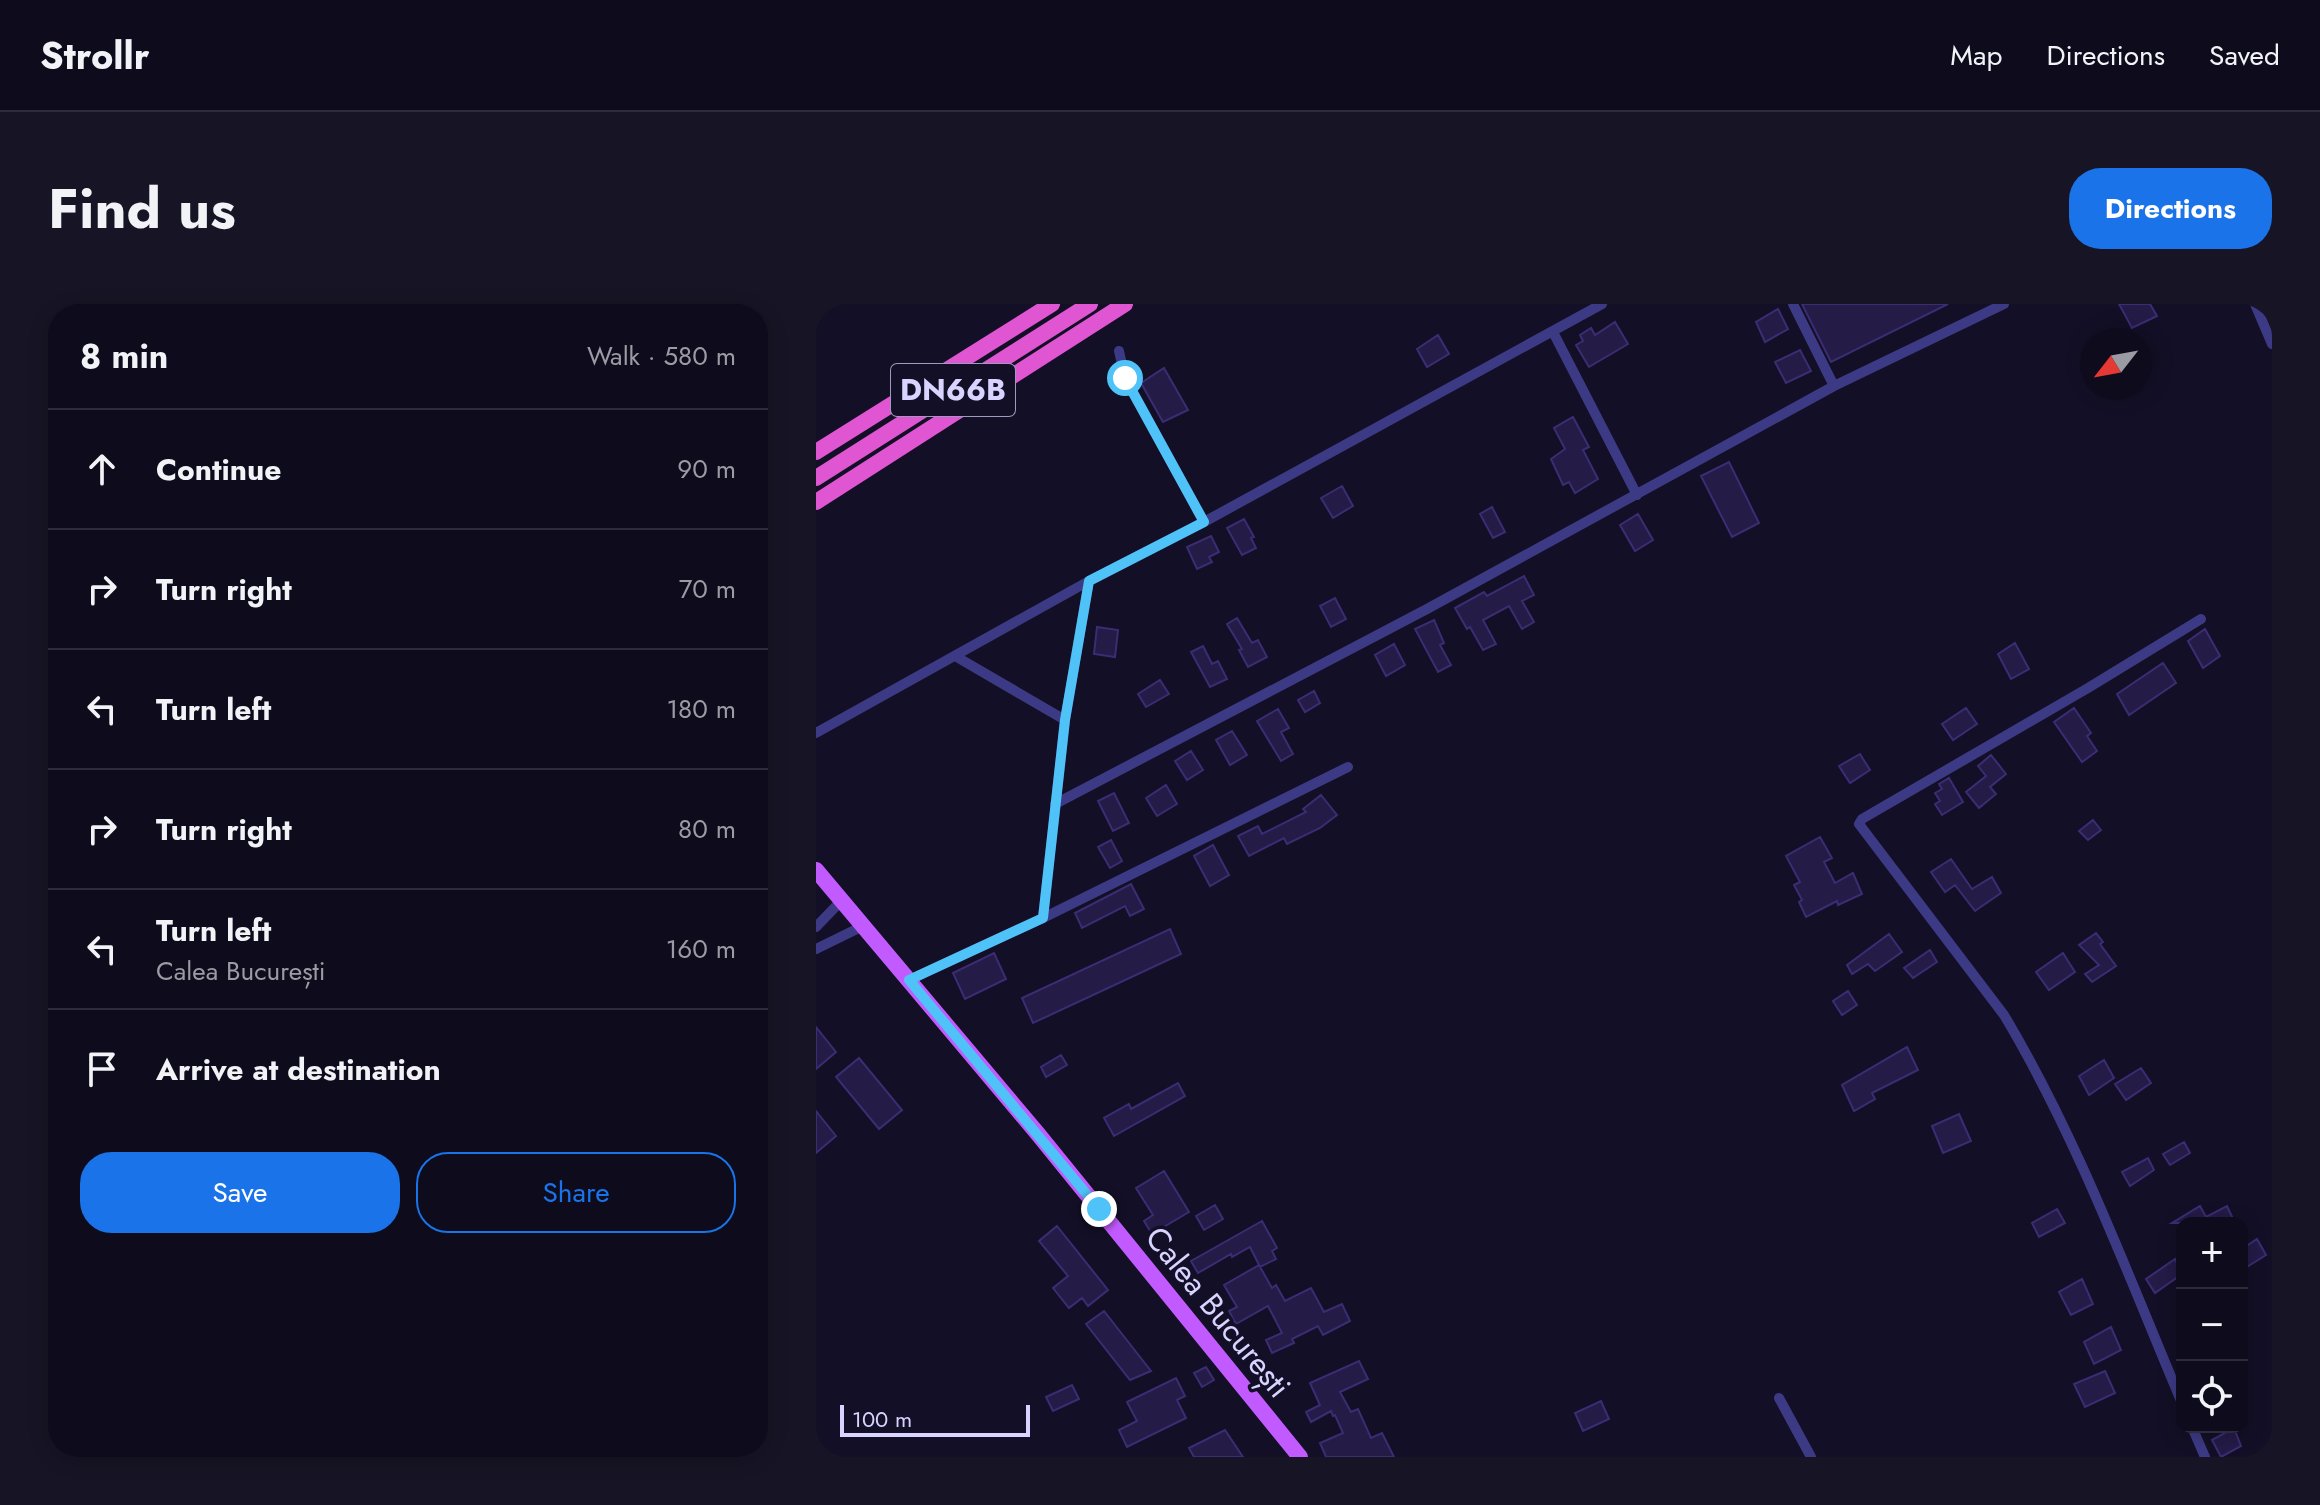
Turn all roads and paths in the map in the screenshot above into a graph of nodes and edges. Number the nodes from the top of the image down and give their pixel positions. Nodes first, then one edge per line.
1 (1052, 304) edge
2 (1090, 304) edge
3 (1125, 304) edge
4 (1602, 304) edge
5 (1793, 304) edge
6 (2004, 304) edge
7 (2255, 304) edge
8 (1553, 332) junction
9 (2272, 344) edge
10 (1119, 351) dead end
11 (1834, 386) junction
12 (816, 452) edge
13 (816, 478) edge
14 (1637, 495) junction
15 (816, 502) edge
16 (1204, 522) junction
17 (1089, 581) junction
18 (2201, 619) dead end
19 (955, 656) junction
20 (1065, 720) junction
21 (816, 733) edge
22 (1348, 767) dead end
23 (1055, 804) junction
24 (816, 870) edge
25 (841, 901) junction
26 (1043, 918) junction
27 (863, 926) junction
28 (816, 927) edge
29 (816, 949) edge
30 (909, 980) junction
31 (2176, 1389) edge
32 (1779, 1398) dead end
33 (2195, 1433) edge
34 (1300, 1457) edge
35 (1811, 1457) edge
36 (2205, 1457) edge

1 - 12 highway
2 - 13 highway, DN66B
3 - 15 highway
4 - 8 street
5 - 11 street
6 - 11 street
7 - 9 street
8 - 14 street
8 - 16 street
10 - 16 street
11 - 14 street
14 - 23 street
16 - 17 street
17 - 19 street
17 - 20 street
18 - 31 street
19 - 20 street
19 - 21 street
20 - 23 street
22 - 26 street
23 - 26 street
24 - 25 main road, Calea București
25 - 27 main road, Calea București
25 - 28 street
26 - 30 street
27 - 29 street
27 - 30 main road, Calea București
30 - 34 main road, Calea București
32 - 35 street
33 - 36 street

